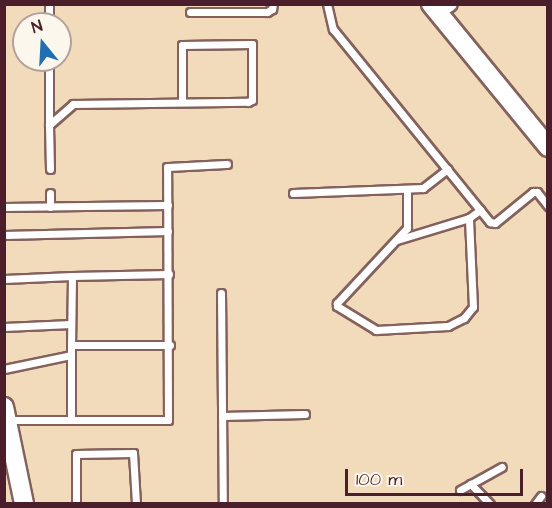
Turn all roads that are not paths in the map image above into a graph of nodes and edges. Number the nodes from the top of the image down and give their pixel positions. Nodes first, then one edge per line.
1 (273, 4) edge
2 (327, 4) edge
3 (439, 7) edge
4 (190, 12) dead end
5 (49, 72) edge
6 (182, 102) junction
7 (49, 124) junction
8 (544, 136) edge
9 (227, 164) dead end
10 (50, 169) dead end
11 (447, 169) junction
12 (407, 189) junction
13 (293, 192) dead end
14 (50, 193) dead end
15 (168, 205) junction
16 (548, 206) edge
17 (4, 207) edge
18 (50, 207) junction
19 (480, 210) junction
20 (469, 218) junction
21 (168, 231) junction
22 (4, 235) edge
23 (395, 241) junction
24 (169, 274) junction
25 (72, 276) junction
26 (4, 279) edge
27 (222, 292) dead end
28 (71, 324) junction
29 (4, 327) edge
30 (71, 345) junction
31 (170, 345) junction
32 (71, 355) junction
33 (4, 369) edge
34 (6, 414) edge
35 (305, 414) dead end
36 (222, 416) junction
37 (71, 420) junction
38 (502, 467) dead end
39 (471, 484) junction
40 (460, 490) dead end
41 (541, 496) dead end
42 (24, 504) edge
43 (76, 504) edge
44 (136, 504) edge
45 (223, 504) edge
46 (490, 504) edge
47 (535, 504) edge

1 - 4 lane
2 - 11 lane
3 - 8 street
5 - 7 lane
6 - 6 lane
6 - 7 lane
7 - 10 lane
9 - 15 lane
11 - 12 lane
11 - 19 lane
12 - 13 lane
12 - 23 lane
14 - 18 lane
15 - 18 lane
15 - 21 lane
16 - 19 lane
17 - 18 lane
19 - 20 lane
20 - 23 lane
20 - 23 lane
21 - 22 lane
21 - 24 lane
24 - 25 lane
24 - 31 lane
25 - 26 lane
25 - 28 lane
27 - 36 lane
28 - 29 lane
28 - 30 lane
30 - 31 lane
30 - 32 lane
31 - 37 lane
32 - 33 lane
32 - 37 lane
34 - 37 lane
34 - 42 street
35 - 36 lane
36 - 45 lane
38 - 39 lane
39 - 40 lane
39 - 46 lane
41 - 47 lane
43 - 44 lane

